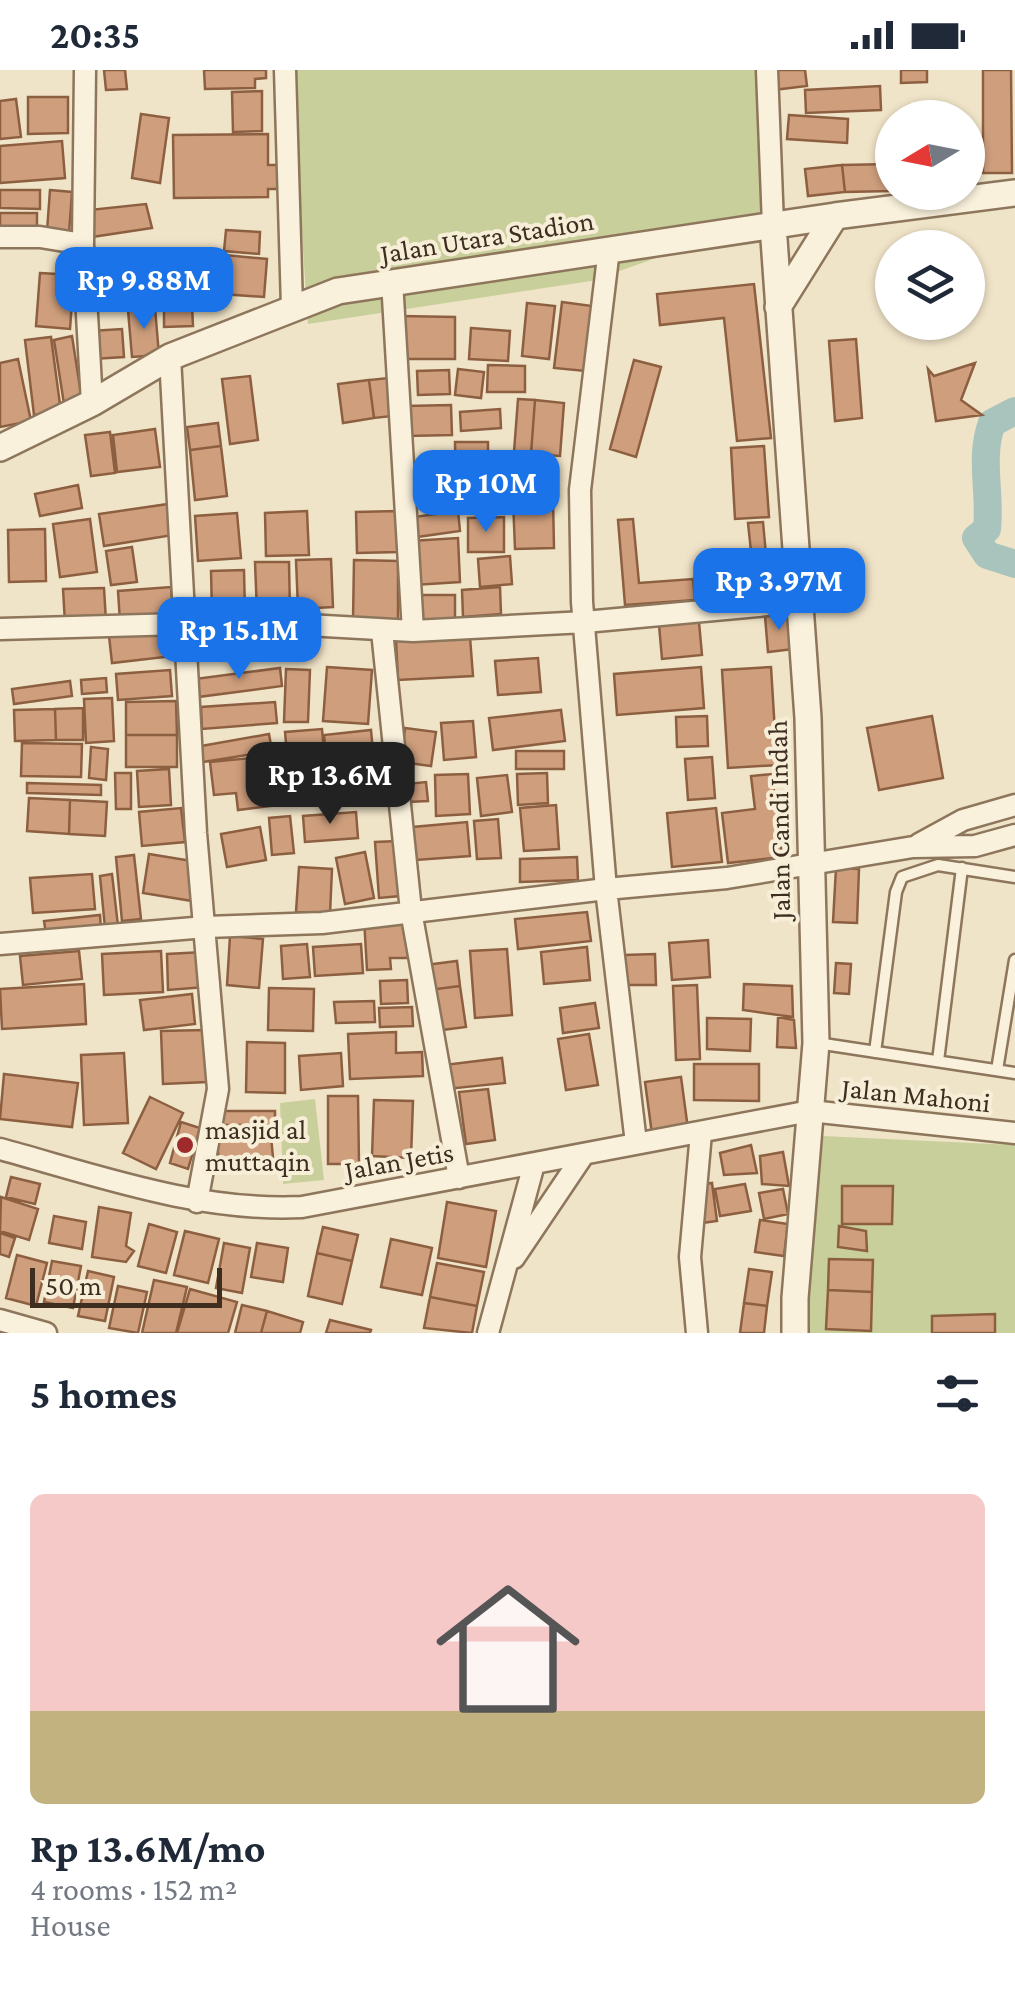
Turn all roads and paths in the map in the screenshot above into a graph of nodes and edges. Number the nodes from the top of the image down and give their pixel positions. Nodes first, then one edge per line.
1 (85, 70) edge
2 (284, 70) edge
3 (767, 70) edge
4 (1015, 193) edge
5 (835, 216) junction
6 (773, 225) junction
7 (0, 237) edge
8 (83, 244) junction
9 (609, 249) junction
10 (392, 281) junction
11 (292, 307) junction
12 (778, 307) junction
13 (170, 358) junction
14 (92, 402) junction
15 (0, 448) edge
16 (800, 602) junction
17 (585, 622) junction
18 (185, 626) junction
19 (0, 628) edge
20 (382, 631) junction
21 (413, 631) junction
22 (1015, 805) edge
23 (1015, 835) edge
24 (913, 847) junction
25 (810, 866) junction
26 (962, 868) junction
27 (1015, 877) edge
28 (606, 890) junction
29 (411, 911) junction
30 (206, 927) junction
31 (0, 944) edge
32 (1015, 960) edge
33 (816, 1043) junction
34 (876, 1052) junction
35 (938, 1061) junction
36 (996, 1070) junction
37 (1015, 1072) edge
38 (810, 1112) junction
39 (701, 1133) junction
40 (1015, 1133) edge
41 (636, 1143) junction
42 (0, 1149) edge
43 (584, 1154) junction
44 (534, 1164) junction
45 (459, 1178) junction
46 (197, 1202) junction
47 (504, 1271) junction
48 (0, 1320) edge
49 (46, 1333) edge
50 (488, 1333) edge
51 (697, 1333) edge
52 (795, 1333) edge

1 - 8 street
2 - 11 street
3 - 6 street
4 - 5 street, Jalan Utara Stadion
5 - 6 street, Jalan Utara Stadion
5 - 12 street
6 - 9 street, Jalan Utara Stadion
6 - 12 street, Jalan Candi Indah
7 - 8 street
8 - 14 street
9 - 10 street, Jalan Utara Stadion
9 - 17 street
10 - 11 street, Jalan Utara Stadion
10 - 21 street
11 - 13 street, Jalan Utara Stadion
12 - 16 street, Jalan Candi Indah
13 - 14 street, Jalan Utara Stadion
13 - 18 street
14 - 15 street, Jalan Utara Stadion
16 - 17 street
16 - 25 street, Jalan Candi Indah
17 - 21 street
17 - 28 street
18 - 19 street
18 - 20 street
18 - 30 street
20 - 21 street
20 - 29 street
22 - 24 street
23 - 24 street
24 - 25 street
25 - 28 street
25 - 33 street, Jalan Candi Indah
26 - 27 lane
26 - 34 lane
26 - 35 lane
28 - 29 street
28 - 41 street
29 - 30 street
29 - 45 street
30 - 31 street
30 - 46 street
32 - 36 lane
33 - 34 lane
33 - 38 street, Jalan Candi Indah
34 - 35 lane
35 - 36 lane
36 - 37 lane
38 - 39 street, Jalan Jetis
38 - 40 street, Jalan Mahoni
38 - 52 street, Jalan Candi Indah
39 - 41 street, Jalan Jetis
39 - 51 street
41 - 43 street, Jalan Jetis
42 - 46 street, Jalan Jetis
43 - 44 street, Jalan Jetis
43 - 47 street
44 - 45 street, Jalan Jetis
44 - 47 street
45 - 46 street, Jalan Jetis
47 - 50 street
48 - 49 street

